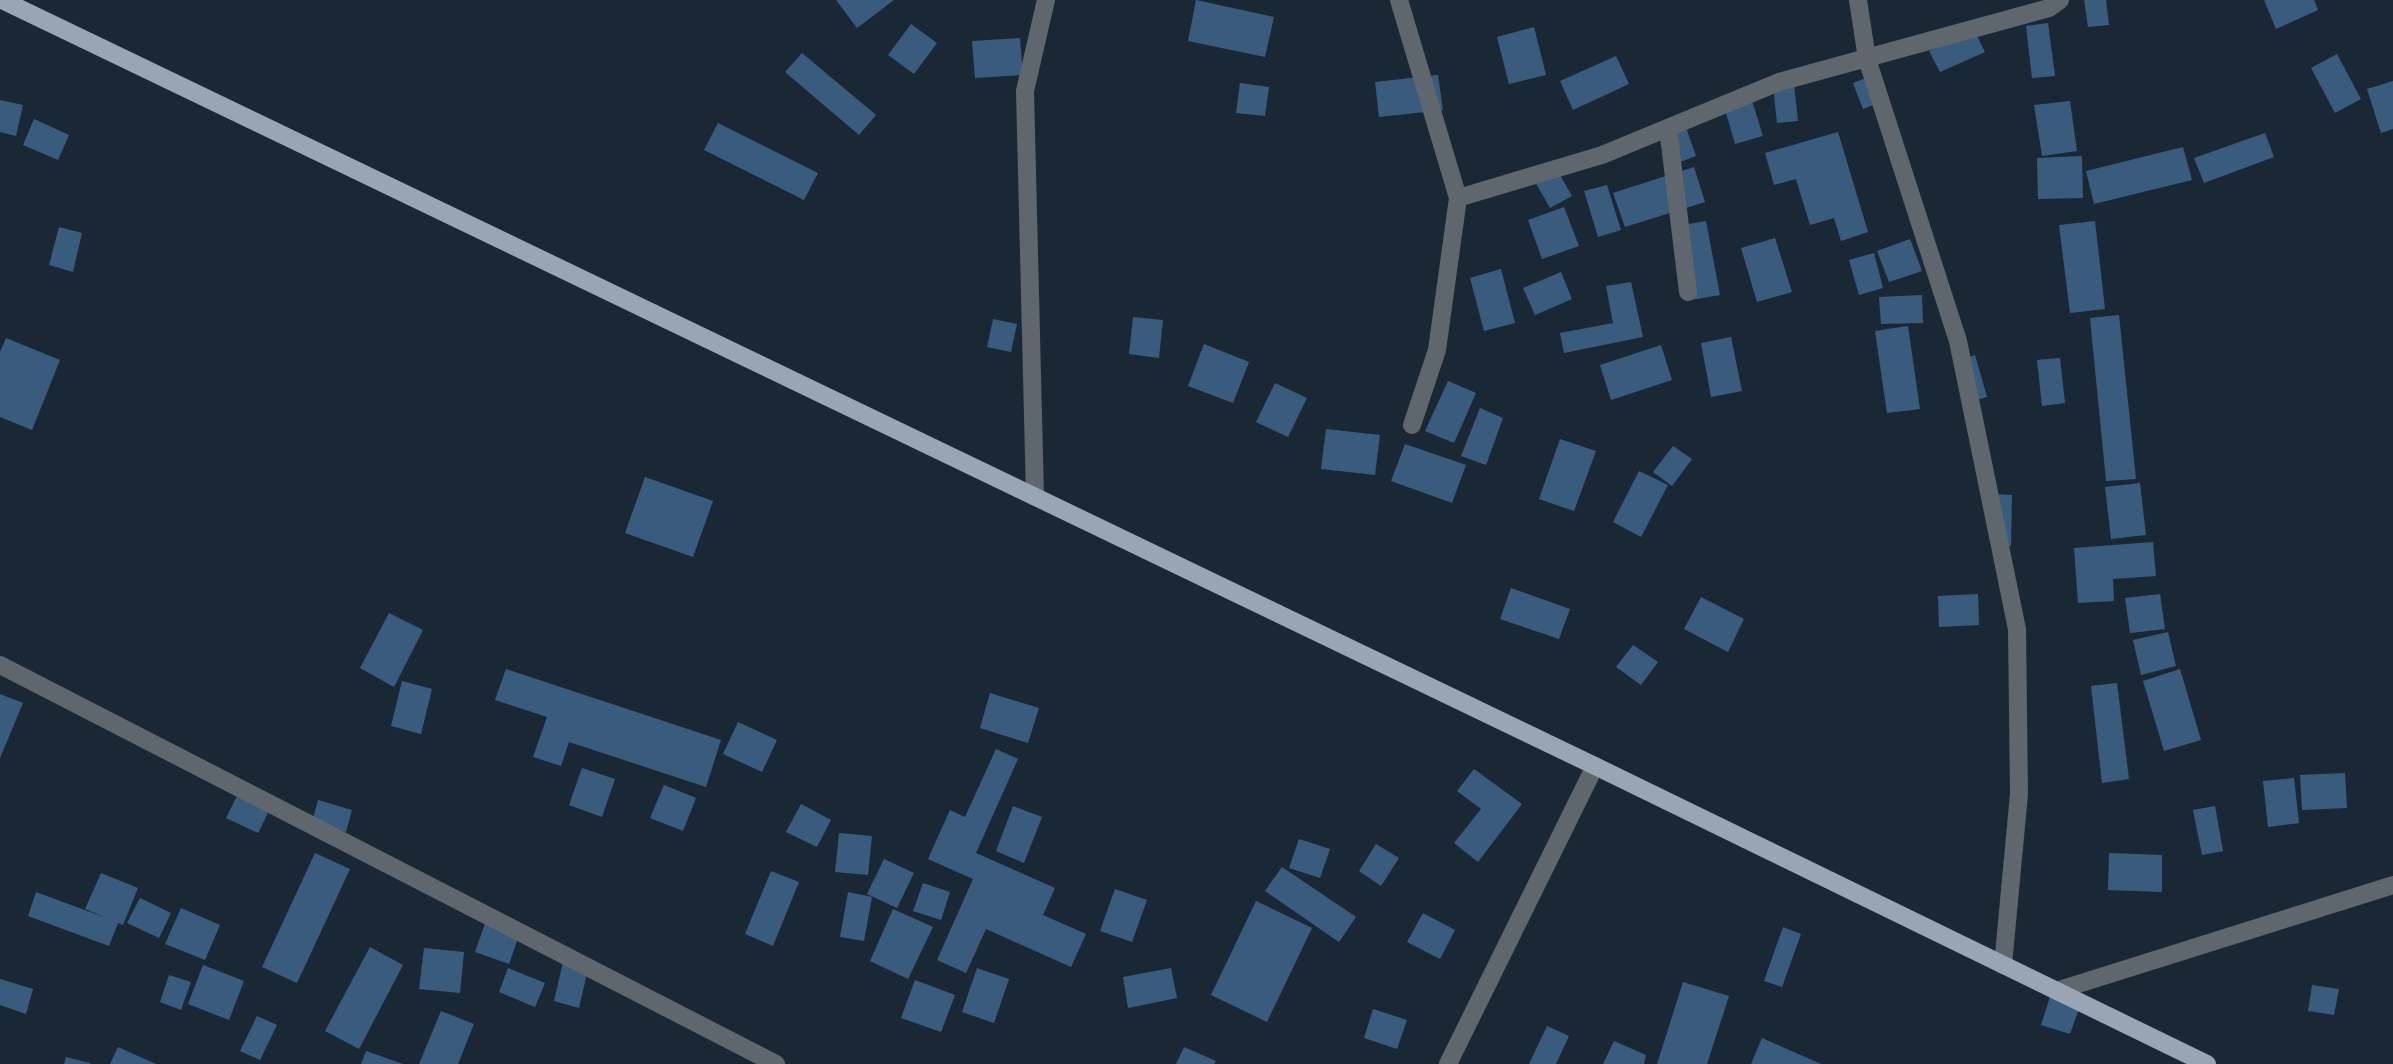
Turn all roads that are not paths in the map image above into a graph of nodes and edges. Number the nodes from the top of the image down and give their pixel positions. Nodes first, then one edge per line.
1 (2, 0) edge
2 (1046, 0) edge
3 (1399, 0) edge
4 (1858, 0) edge
5 (2060, 0) edge
6 (1867, 59) junction
7 (1668, 128) junction
8 (1458, 198) junction
9 (1688, 292) dead end
10 (1412, 425) dead end
11 (1035, 497) junction
12 (0, 665) edge
13 (1595, 766) junction
14 (2393, 885) edge
15 (2003, 965) junction
16 (2056, 991) junction
17 (776, 1064) edge
18 (1448, 1064) edge
19 (2207, 1064) edge

1 - 11 main road
2 - 11 street
3 - 8 street
4 - 6 street
5 - 6 street
6 - 7 street
6 - 15 street
7 - 8 street
7 - 9 street
8 - 10 street
11 - 13 main road
12 - 17 street
13 - 15 main road
13 - 18 street
14 - 16 street
15 - 16 main road
16 - 19 main road

